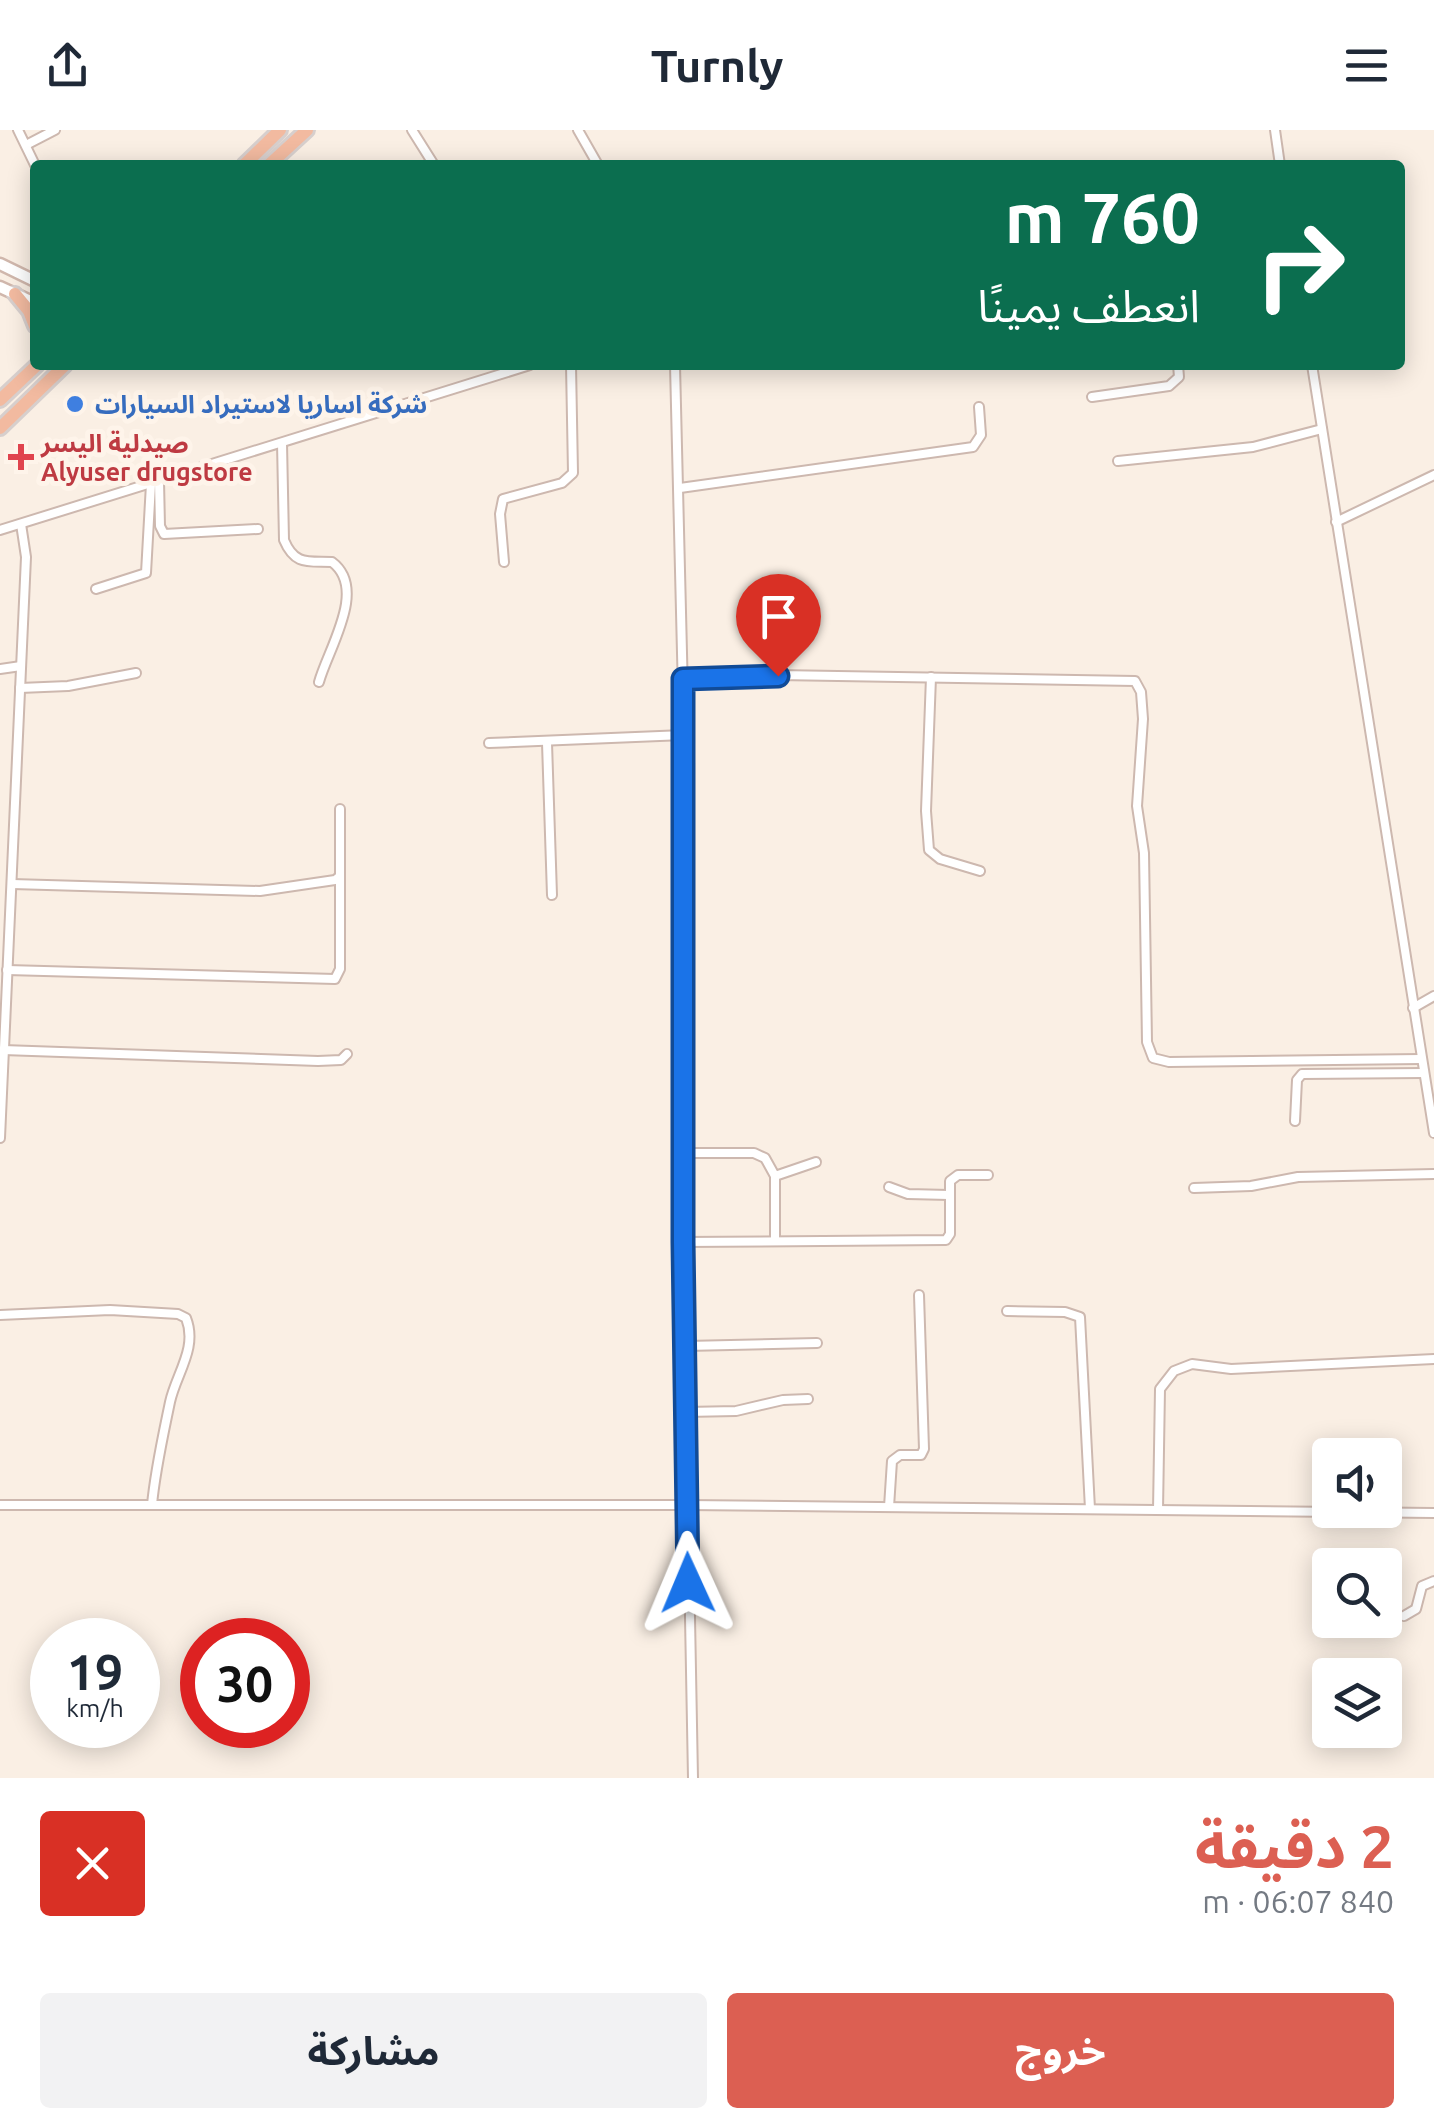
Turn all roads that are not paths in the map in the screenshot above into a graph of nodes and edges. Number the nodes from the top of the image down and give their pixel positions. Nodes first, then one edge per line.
1 (18, 130) edge
2 (54, 130) edge
3 (280, 130) edge
4 (307, 130) edge
5 (412, 130) edge
6 (578, 130) edge
7 (1275, 130) edge
8 (26, 145) junction
9 (33, 160) edge
10 (249, 160) edge
11 (274, 160) edge
12 (431, 160) edge
13 (595, 160) edge
14 (1279, 160) edge
15 (0, 264) edge
16 (30, 267) edge
17 (17, 272) junction
18 (30, 278) edge
19 (0, 287) edge
20 (15, 294) junction
21 (30, 301) edge
22 (30, 314) edge
23 (30, 366) edge
24 (32, 370) edge
25 (59, 370) edge
26 (514, 370) edge
27 (571, 370) edge
28 (675, 370) edge
29 (1178, 370) edge
30 (1313, 370) edge
31 (25, 376) junction
32 (1092, 397) dead end
33 (0, 400) edge
34 (979, 407) dead end
35 (0, 428) edge
36 (1322, 429) junction
37 (282, 443) junction
38 (1118, 461) dead end
39 (1434, 475) edge
40 (155, 483) junction
41 (680, 488) junction
42 (1336, 522) junction
43 (21, 524) junction
44 (258, 529) dead end
45 (0, 530) edge
46 (504, 562) dead end
47 (96, 589) dead end
48 (21, 666) junction
49 (0, 670) edge
50 (136, 673) dead end
51 (931, 676) junction
52 (683, 679) junction
53 (319, 682) dead end
54 (20, 688) junction
55 (684, 735) junction
56 (489, 743) dead end
57 (547, 743) junction
58 (340, 809) dead end
59 (0, 868) edge
60 (12, 869) junction
61 (980, 870) dead end
62 (340, 876) junction
63 (12, 884) junction
64 (552, 895) dead end
65 (7, 970) junction
66 (3, 984) edge
67 (1434, 996) edge
68 (1413, 1008) junction
69 (3, 1016) edge
70 (4, 1050) junction
71 (347, 1054) dead end
72 (1421, 1059) junction
73 (1424, 1073) junction
74 (1430, 1084) edge
75 (1295, 1121) dead end
76 (1434, 1132) edge
77 (0, 1138) edge
78 (684, 1153) junction
79 (816, 1162) dead end
80 (1434, 1174) edge
81 (988, 1175) dead end
82 (775, 1176) junction
83 (889, 1187) dead end
84 (1194, 1188) dead end
85 (949, 1195) junction
86 (776, 1241) junction
87 (683, 1242) junction
88 (918, 1294) dead end
89 (1007, 1311) dead end
90 (0, 1315) edge
91 (817, 1343) dead end
92 (686, 1346) junction
93 (1434, 1359) edge
94 (808, 1399) dead end
95 (686, 1412) junction
96 (687, 1504) junction
97 (0, 1505) edge
98 (152, 1505) junction
99 (889, 1507) junction
100 (1090, 1509) junction
101 (1158, 1510) junction
102 (1434, 1513) edge
103 (1434, 1581) edge
104 (1404, 1616) dead end
105 (692, 1778) edge

1 - 8 street
2 - 8 street
3 - 10 highway
4 - 11 highway
5 - 12 street
6 - 13 street
7 - 14 street
8 - 9 street
15 - 17 main road
16 - 17 main road
17 - 18 main road
19 - 20 main road
20 - 21 main road
20 - 22 highway
23 - 31 highway
24 - 31 highway
25 - 35 highway
26 - 37 street
27 - 46 street
28 - 41 street
29 - 32 street
30 - 36 street
31 - 33 highway
34 - 41 street
36 - 38 street
36 - 42 street
37 - 40 street
37 - 53 street
39 - 42 street
40 - 43 street
40 - 44 street
40 - 47 street
41 - 52 street
42 - 68 street
43 - 45 street
43 - 48 street
48 - 49 street
48 - 54 street
50 - 54 street
51 - 52 street
51 - 61 street
51 - 72 street
52 - 55 street
54 - 60 street
55 - 57 street
55 - 78 street
56 - 57 street
57 - 64 street
58 - 62 street
59 - 60 street
60 - 63 street
62 - 63 street
62 - 65 street
63 - 65 street
65 - 66 street
66 - 69 street
67 - 68 street
68 - 72 street
69 - 70 street
70 - 71 street
70 - 77 street
72 - 73 street
73 - 74 street
73 - 75 street
74 - 76 street
78 - 82 street
78 - 87 street
79 - 82 street
80 - 84 street
81 - 85 street
82 - 86 street
83 - 85 street
85 - 86 street
86 - 87 street
87 - 92 street
88 - 99 street
89 - 100 street
90 - 98 street
91 - 92 street
92 - 95 street
93 - 101 street
94 - 95 street
95 - 96 street
96 - 98 street
96 - 99 street
96 - 105 street
97 - 98 street
99 - 100 street
100 - 101 street
101 - 102 street
103 - 104 street

